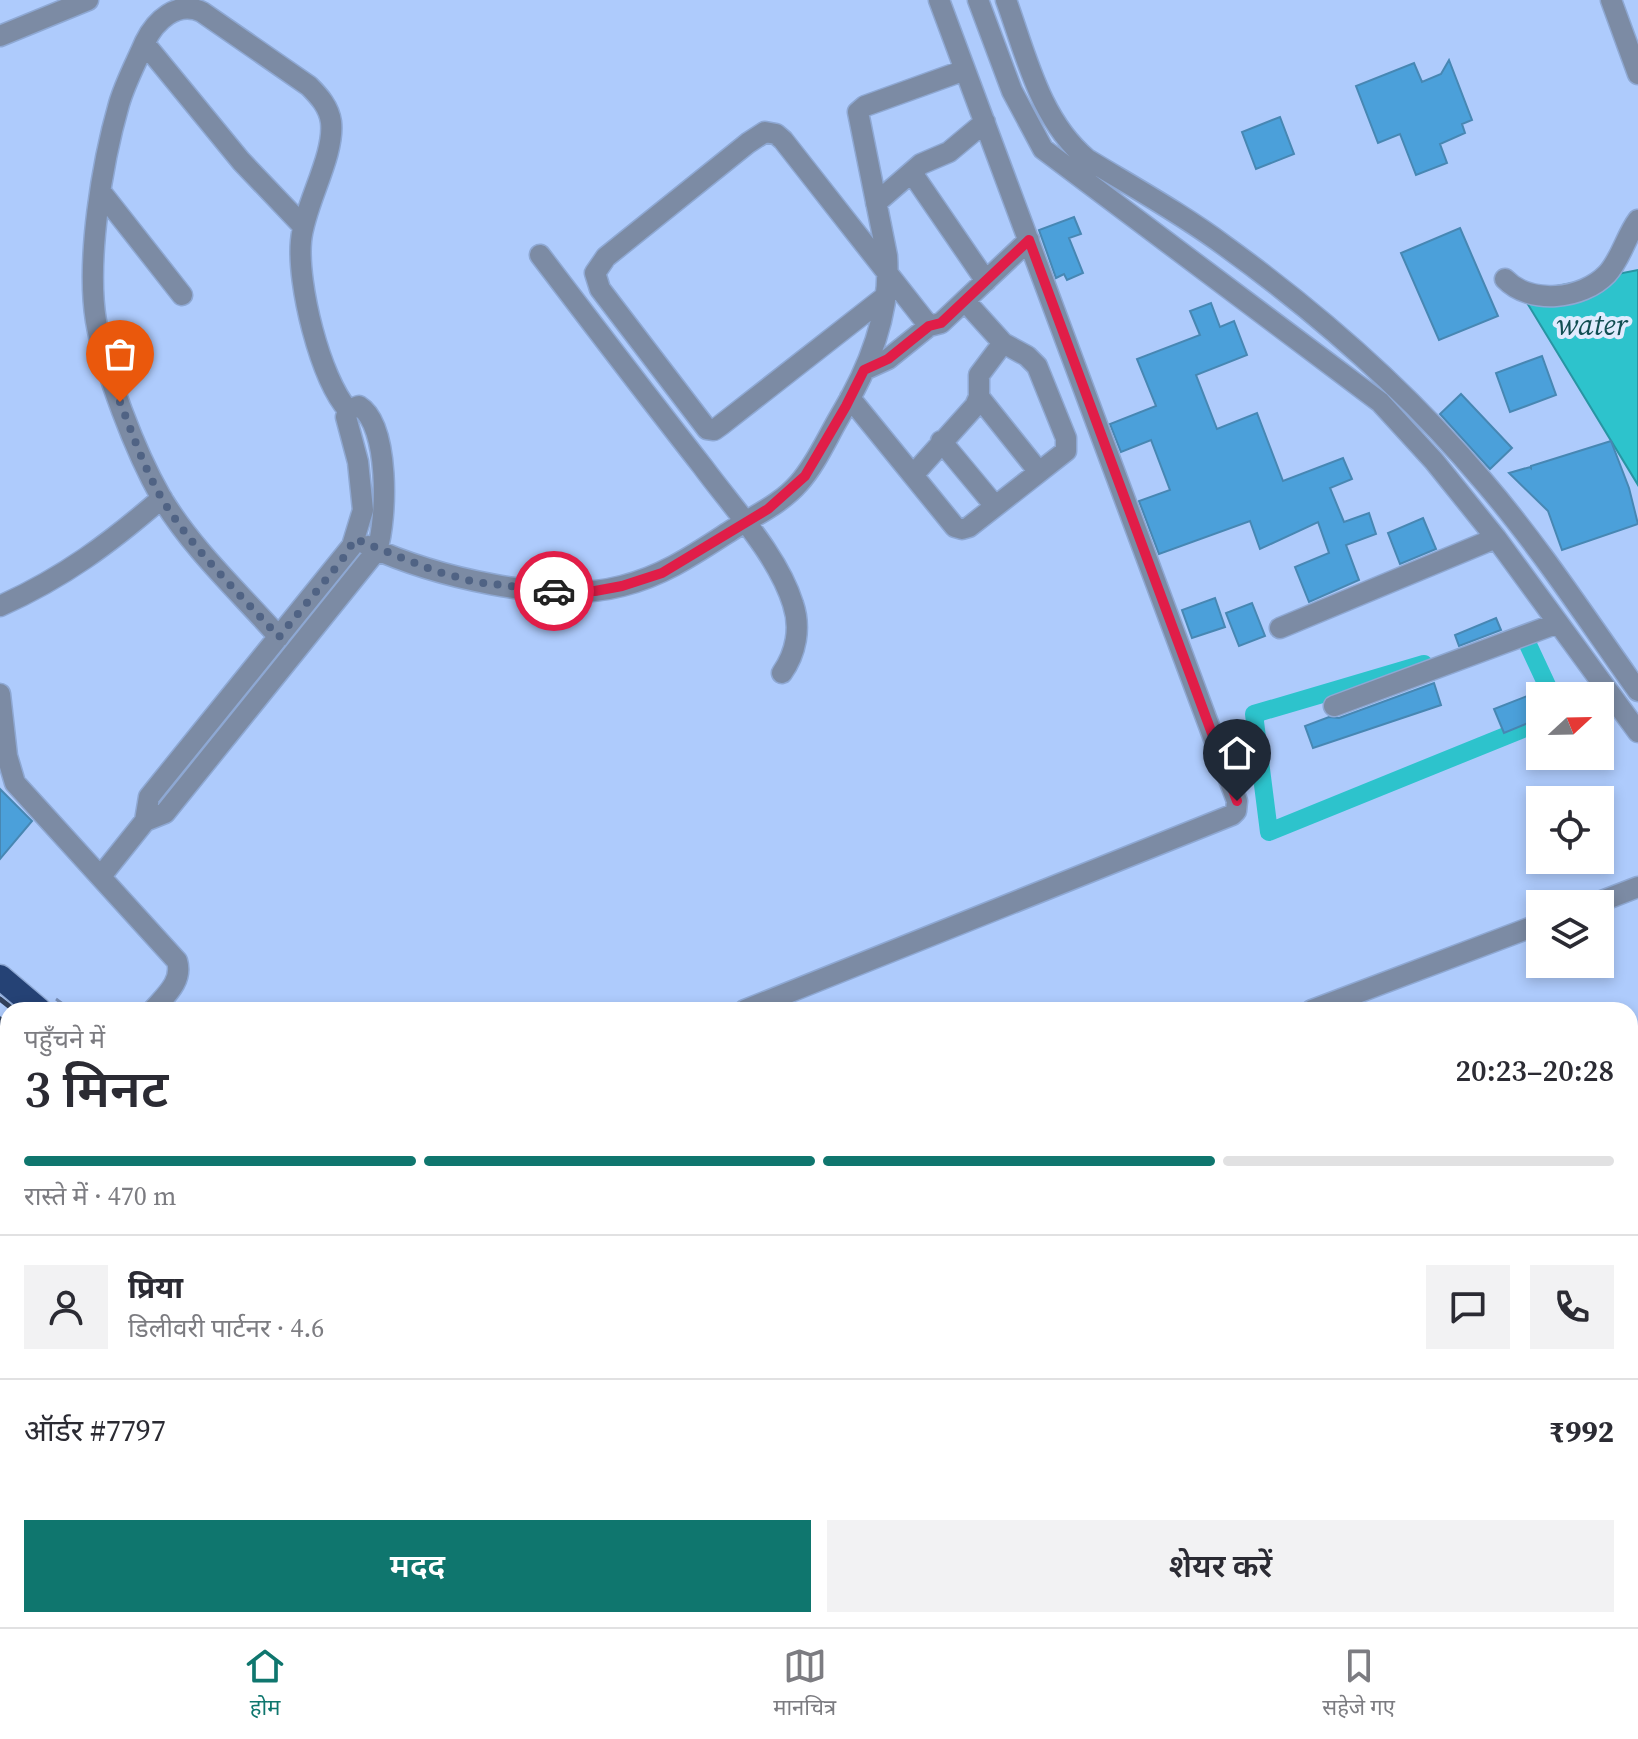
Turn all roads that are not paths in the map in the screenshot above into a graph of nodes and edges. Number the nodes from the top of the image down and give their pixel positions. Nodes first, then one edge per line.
1 (88, 0) edge
2 (939, 0) edge
3 (978, 0) edge
4 (1006, 0) edge
5 (1611, 0) edge
6 (0, 36) edge
7 (145, 44) junction
8 (1637, 67) edge
9 (965, 70) junction
10 (985, 122) junction
11 (912, 173) junction
12 (101, 192) junction
13 (876, 203) junction
14 (1638, 220) edge
15 (303, 226) junction
16 (1029, 240) junction
17 (540, 255) dead end
18 (1505, 279) dead end
19 (986, 281) junction
20 (887, 287) junction
21 (182, 295) dead end
22 (965, 301) junction
23 (929, 326) junction
24 (1003, 343) junction
25 (864, 370) junction
26 (979, 397) junction
27 (850, 398) junction
28 (348, 410) junction
29 (941, 441) junction
30 (1039, 472) junction
31 (913, 475) junction
32 (162, 498) junction
33 (995, 506) junction
34 (746, 522) junction
35 (1496, 538) junction
36 (355, 539) junction
37 (377, 550) junction
38 (0, 606) edge
39 (1592, 627) junction
40 (1280, 628) dead end
41 (1564, 632) junction
42 (279, 637) junction
43 (782, 673) dead end
44 (1638, 691) edge
45 (0, 694) edge
46 (1334, 706) dead end
47 (1638, 732) edge
48 (145, 821) junction
49 (101, 876) junction
50 (1638, 887) edge
51 (1614, 896) edge
52 (1526, 929) edge
53 (0, 977) edge
54 (30, 1002) edge
55 (164, 1002) edge
56 (765, 1002) edge
57 (1333, 1002) edge

1 - 6 street
2 - 9 street
3 - 35 street
4 - 39 street
5 - 8 street
7 - 12 street
7 - 15 street
7 - 15 street
9 - 10 street
9 - 13 street
10 - 11 street
10 - 16 street
11 - 13 street
11 - 19 street
12 - 21 street
12 - 32 street
13 - 20 street
14 - 18 street
15 - 28 street
16 - 19 street
16 - 56 street
17 - 34 street
19 - 22 street
20 - 20 street
20 - 23 street
20 - 25 street
22 - 23 street
22 - 24 street
23 - 25 street
24 - 26 street
24 - 30 street
25 - 27 street
26 - 29 street
26 - 30 street
27 - 31 street
27 - 34 street
28 - 36 street
28 - 37 street
29 - 31 street
29 - 33 street
30 - 33 street
31 - 33 street
32 - 38 street
32 - 42 street
34 - 37 street
34 - 43 street
35 - 40 street
35 - 41 street
36 - 37 street
36 - 42 street
37 - 48 street
39 - 41 street
39 - 44 street
41 - 46 street
41 - 47 street
42 - 48 street
45 - 49 street
48 - 49 street
49 - 55 street
50 - 51 street
52 - 57 street
53 - 54 highway

